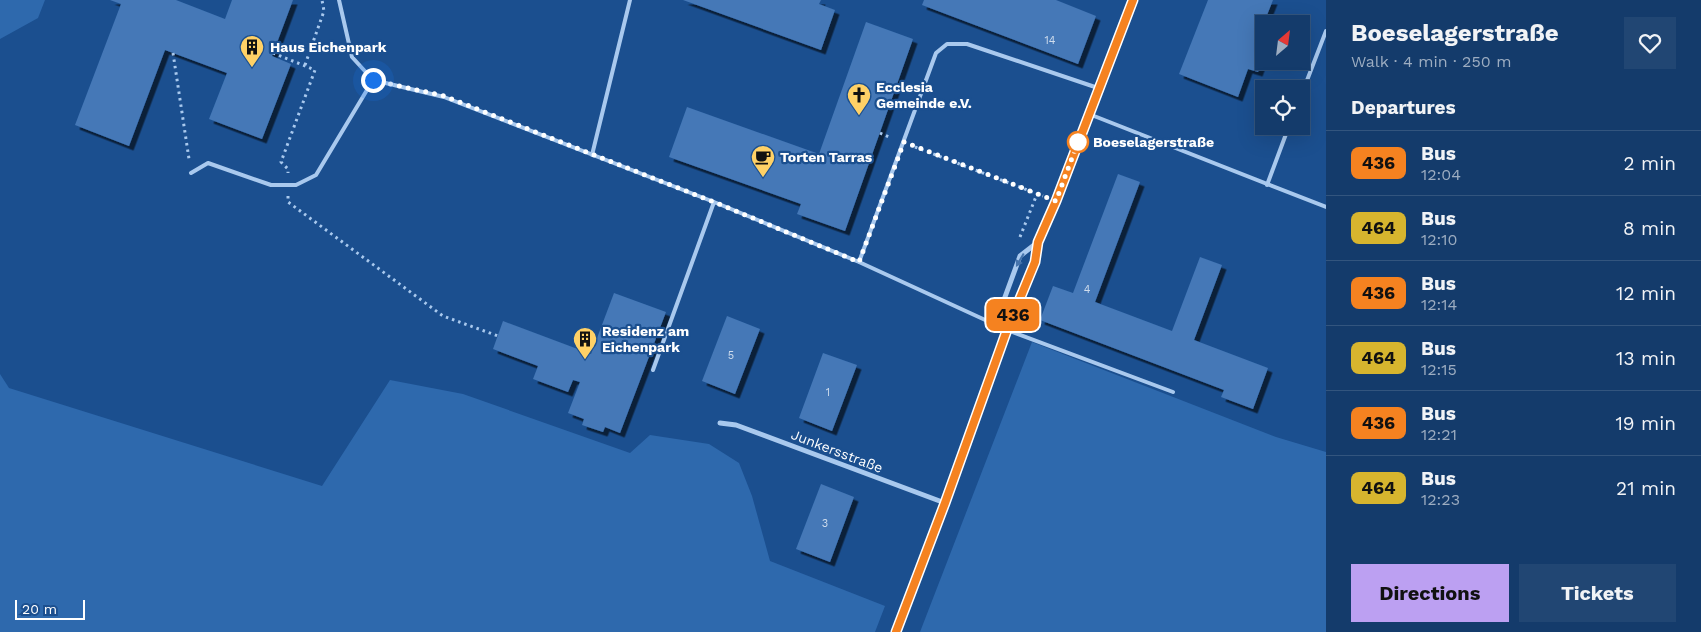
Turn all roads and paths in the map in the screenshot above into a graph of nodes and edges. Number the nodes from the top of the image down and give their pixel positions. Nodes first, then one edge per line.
1 (322, 0) edge
2 (339, 0) edge
3 (630, 0) edge
4 (1133, 0) edge
5 (1326, 31) edge
6 (173, 53) dead end
7 (273, 53) dead end
8 (304, 66) junction
9 (373, 80) junction
10 (1307, 80) edge
11 (1098, 88) junction
12 (1089, 114) junction
13 (880, 133) dead end
14 (1286, 135) edge
15 (904, 142) junction
16 (592, 155) junction
17 (191, 173) joint
18 (288, 184) junction
19 (1267, 185) junction
20 (1037, 194) junction
21 (1056, 201) junction
22 (714, 202) junction
23 (1326, 207) edge
24 (1038, 242) junction
25 (1017, 246) dead end
26 (859, 262) junction
27 (1007, 330) junction
28 (498, 336) dead end
29 (653, 370) dead end
30 (1173, 392) dead end
31 (720, 423) dead end
32 (945, 503) junction
33 (896, 632) edge

1 - 8 path
2 - 9 lane
3 - 16 lane
4 - 11 street
5 - 10 lane
6 - 17 path
7 - 8 path
8 - 18 path
9 - 16 lane
9 - 18 lane
11 - 12 street
11 - 15 lane
12 - 19 lane
12 - 21 street
13 - 15 path
14 - 19 lane
15 - 20 path
15 - 26 lane
16 - 22 lane
17 - 18 lane
18 - 28 path
19 - 23 lane
20 - 21 path
20 - 25 path
21 - 24 street
22 - 26 lane
22 - 29 lane
24 - 27 street
24 -> 27 street
26 - 27 lane
27 - 30 lane
27 - 32 street
31 - 32 street, Junkersstraße
32 - 33 street

